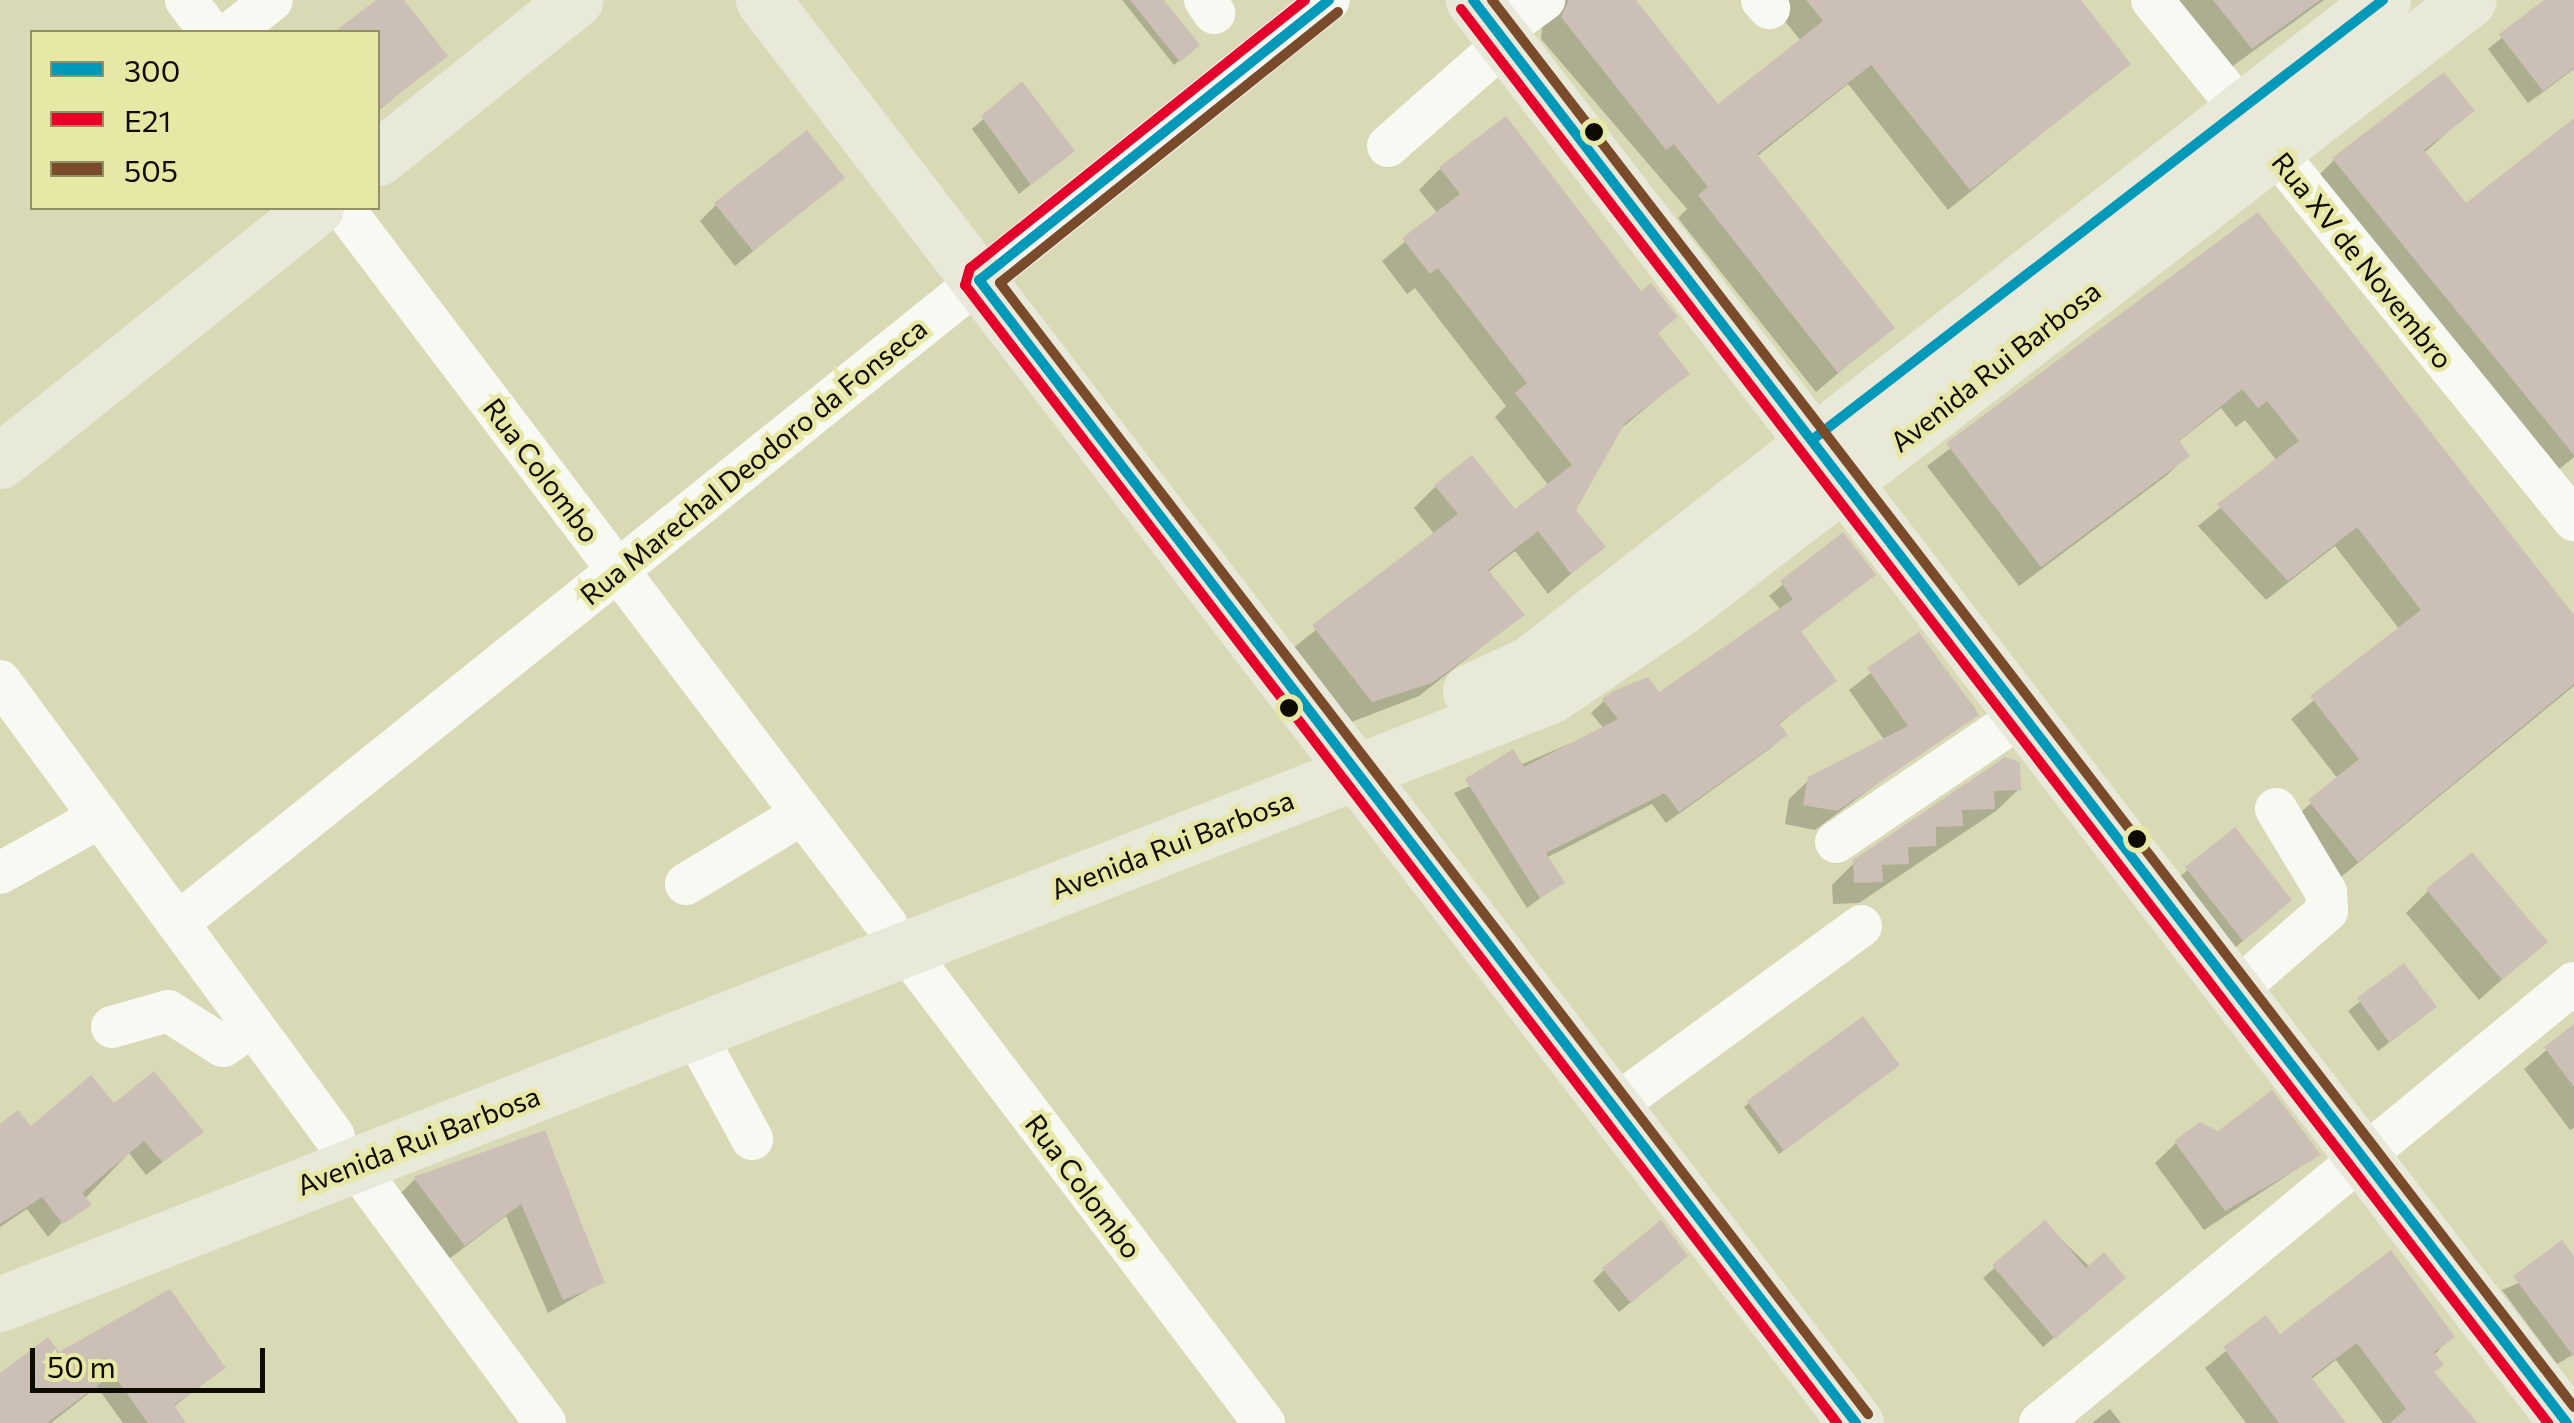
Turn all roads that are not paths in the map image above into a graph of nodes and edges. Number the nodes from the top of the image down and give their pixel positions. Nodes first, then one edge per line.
1 (186, 0) edge
2 (272, 0) edge
3 (575, 0) edge
4 (763, 0) edge
5 (1329, 0) edge
6 (1544, 0) edge
7 (2152, 0) edge
8 (2383, 0) edge
9 (2469, 0) edge
10 (1492, 25) edge
11 (208, 30) edge
12 (234, 30) edge
13 (2258, 130) junction
14 (1388, 146) dead end
15 (380, 156) edge
16 (314, 210) edge
17 (345, 210) edge
18 (979, 280) junction
19 (1812, 440) junction
20 (0, 462) edge
21 (1844, 482) junction
22 (2574, 520) edge
23 (618, 570) junction
24 (0, 681) edge
25 (2024, 716) junction
26 (1347, 761) junction
27 (2276, 809) dead end
28 (802, 814) junction
29 (100, 817) junction
30 (1836, 842) dead end
31 (0, 873) edge
32 (686, 884) dead end
33 (178, 923) junction
34 (1861, 926) dead end
35 (895, 936) junction
36 (2574, 983) edge
37 (2236, 991) junction
38 (253, 1026) junction
39 (112, 1028) dead end
40 (694, 1032) junction
41 (1613, 1107) junction
42 (752, 1139) dead end
43 (345, 1150) junction
44 (2362, 1156) junction
45 (0, 1264) edge
46 (0, 1304) edge
47 (545, 1423) edge
48 (1264, 1423) edge
49 (1856, 1423) edge
50 (2040, 1423) edge
51 (2568, 1423) edge

1 - 11 street
2 - 12 street
3 - 15 main road
4 - 18 main road
5 - 18 street, Rua Marechal Deodoro da Fonseca
6 - 10 street
7 - 13 street, Rua XV de Novembro
8 - 13 main road, Avenida Rui Barbosa
9 - 13 main road, Avenida Rui Barbosa
10 - 14 street
10 - 19 main road
13 - 19 main road, Avenida Rui Barbosa
13 - 21 main road, Avenida Rui Barbosa
13 - 22 street, Rua XV de Novembro
16 - 20 main road
17 - 23 street, Rua Colombo
18 - 23 street, Rua Marechal Deodoro da Fonseca
18 - 26 main road
19 - 21 main road
19 - 26 main road, Avenida Rui Barbosa
21 - 25 main road
21 - 26 main road, Avenida Rui Barbosa
23 - 28 street, Rua Colombo
23 - 33 street, Rua Marechal Deodoro da Fonseca
24 - 29 street
25 - 30 street
25 - 37 main road
26 - 35 main road, Avenida Rui Barbosa
26 - 41 main road
27 - 37 street
28 - 32 street
28 - 35 street, Rua Colombo
29 - 31 street
29 - 33 street
33 - 38 street
34 - 41 street
35 - 40 main road, Avenida Rui Barbosa
35 - 43 main road, Avenida Rui Barbosa
35 - 48 street, Rua Colombo
36 - 44 street
37 - 44 main road
38 - 39 street
38 - 43 street
40 - 42 street
40 - 43 main road, Avenida Rui Barbosa
41 - 49 main road
43 - 45 main road, Avenida Rui Barbosa
43 - 46 main road, Avenida Rui Barbosa
43 - 47 street
44 - 50 street
44 - 51 main road

